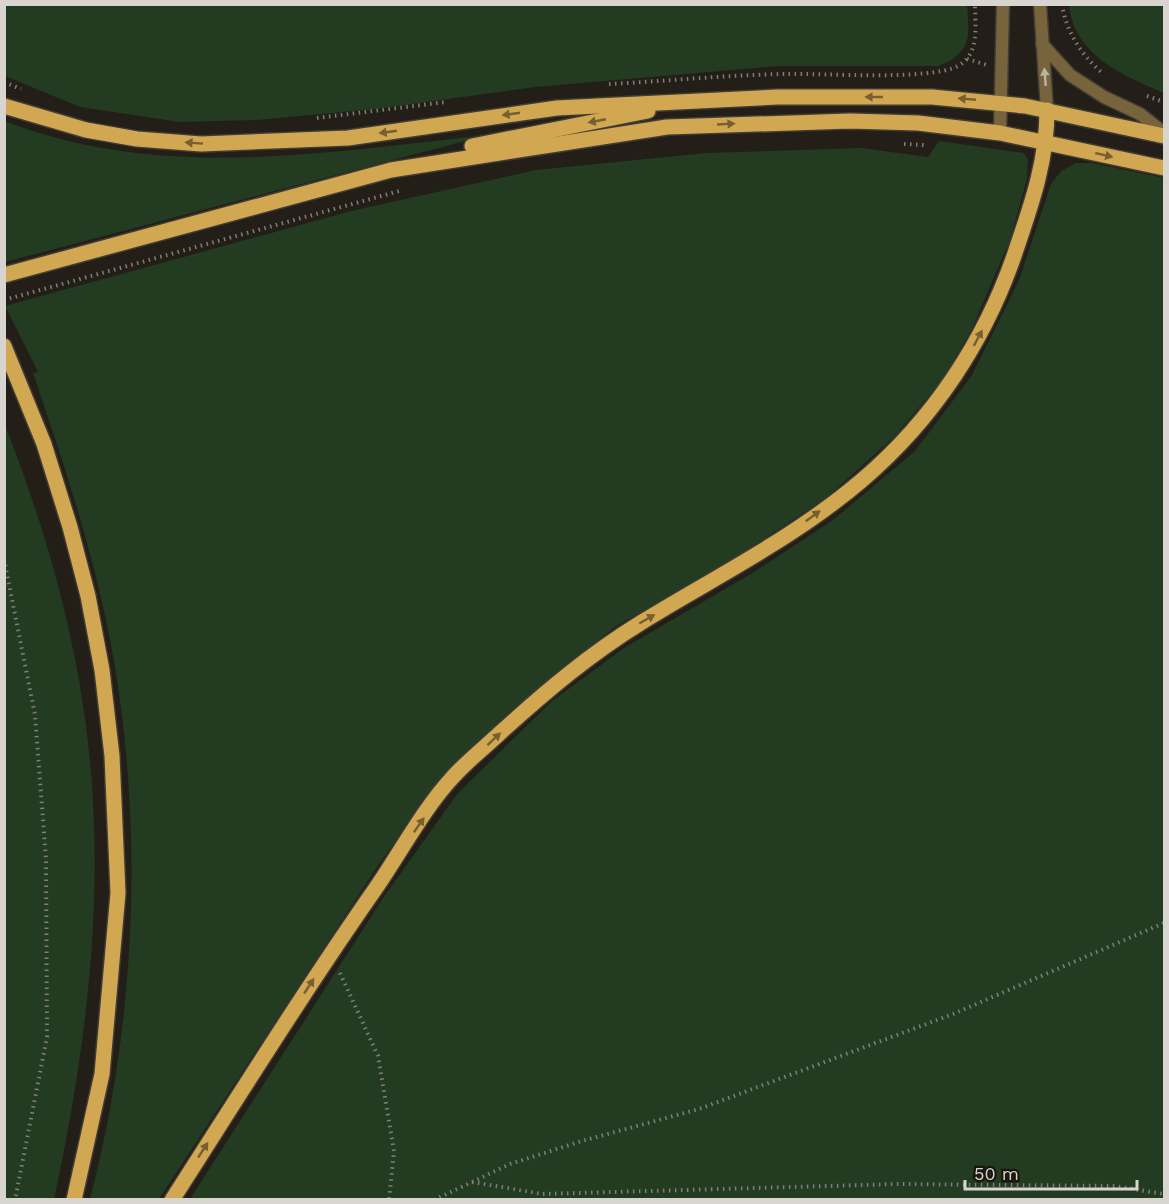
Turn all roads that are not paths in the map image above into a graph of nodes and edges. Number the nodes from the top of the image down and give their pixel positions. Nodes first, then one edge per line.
1 (1003, 4) edge
2 (1040, 4) edge
3 (1042, 44) junction
4 (695, 101) junction
5 (1001, 102) junction
6 (4, 106) edge
7 (1047, 110) junction
8 (1000, 133) junction
9 (1164, 135) edge
10 (1047, 143) junction
11 (1164, 168) edge
12 (391, 170) junction
13 (4, 275) edge
14 (4, 346) edge
15 (74, 1200) edge
16 (172, 1200) edge

1 - 5 street
2 - 3 street
7 -> 3 street
3 - 9 street
5 -> 4 main road
4 -> 6 main road
4 -> 12 main road
5 - 7 main road
5 - 8 street
7 - 9 main road
7 - 10 main road
8 - 10 main road
12 -> 8 main road
10 -> 11 main road
16 -> 10 main road
12 - 13 main road
14 - 15 main road

